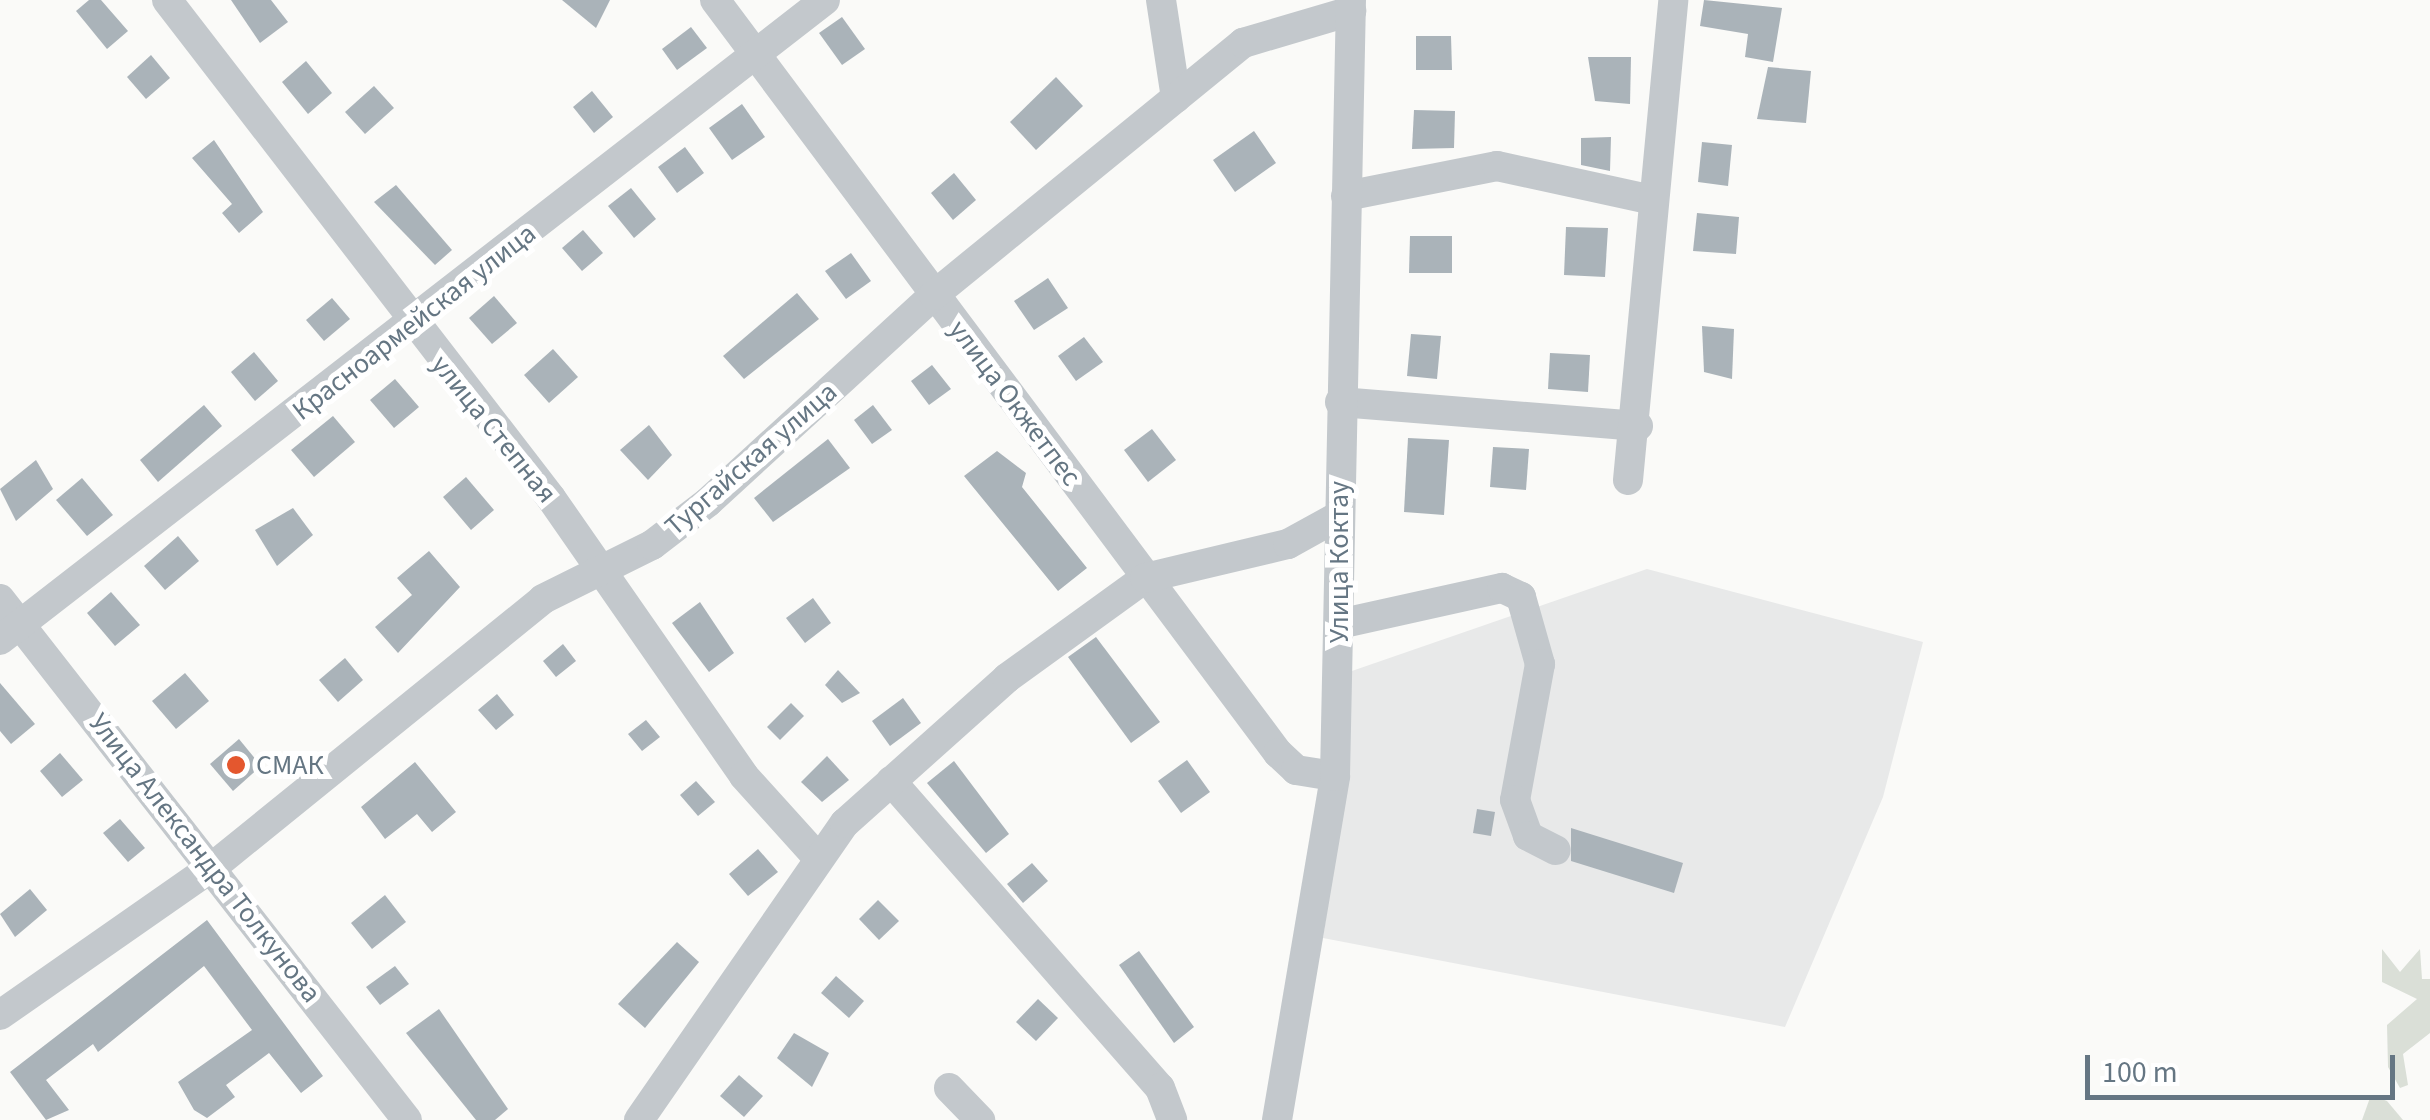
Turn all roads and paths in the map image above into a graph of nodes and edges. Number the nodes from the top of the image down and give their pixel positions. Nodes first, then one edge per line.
1 (167, 0) edge
2 (715, 0) edge
3 (825, 0) edge
4 (1161, 0) edge
5 (1274, 0) edge
6 (1673, 0) edge
7 (1351, 6) edge
8 (1300, 20) junction
9 (752, 52) junction
10 (1176, 98) junction
11 (1346, 196) junction
12 (1653, 200) junction
13 (934, 295) junction
14 (411, 326) junction
15 (1340, 402) junction
16 (1638, 426) junction
17 (1628, 480) dead end
18 (1337, 517) junction
19 (596, 574) junction
20 (1145, 578) junction
21 (0, 598) edge
22 (1339, 624) junction
23 (10, 632) edge
24 (1335, 776) junction
25 (890, 781) junction
26 (1556, 850) dead end
27 (818, 858) junction
28 (214, 864) junction
29 (0, 1016) edge
30 (949, 1088) dead end
31 (407, 1120) edge
32 (639, 1120) edge
33 (980, 1120) edge
34 (1172, 1120) edge
35 (1277, 1120) edge

1 - 14 street, улица Степная
2 - 9 street, улица Окжетпес
3 - 9 street, Красноармейская улица
4 - 10 street
5 - 8 street
6 - 12 street
7 - 8 street, Тургайская улица
7 - 11 street, Улица Коктау
8 - 10 street, Тургайская улица
9 - 13 street, улица Окжетпес
9 - 14 street, Красноармейская улица
10 - 13 street, Тургайская улица
11 - 12 street
11 - 15 street, Улица Коктау
12 - 16 street
13 - 19 street, Тургайская улица
13 - 20 street, улица Окжетпес
14 - 19 street, улица Степная
14 - 23 street, Красноармейская улица
15 - 16 street
15 - 18 street, Улица Коктау
16 - 17 street
18 - 20 street
18 - 22 street, Улица Коктау
19 - 27 street, улица Степная
19 - 28 street, Тургайская улица
20 - 24 street, улица Окжетпес
20 - 25 street
21 - 23 street, Улица Александра Толкунова
22 - 24 street, Улица Коктау
22 - 26 street
23 - 28 street, Улица Александра Толкунова
24 - 35 street, Улица Коктау
25 - 27 street
25 - 34 street
27 - 32 street
28 - 29 street, Тургайская улица
28 - 31 street, Улица Александра Толкунова
30 - 33 street

